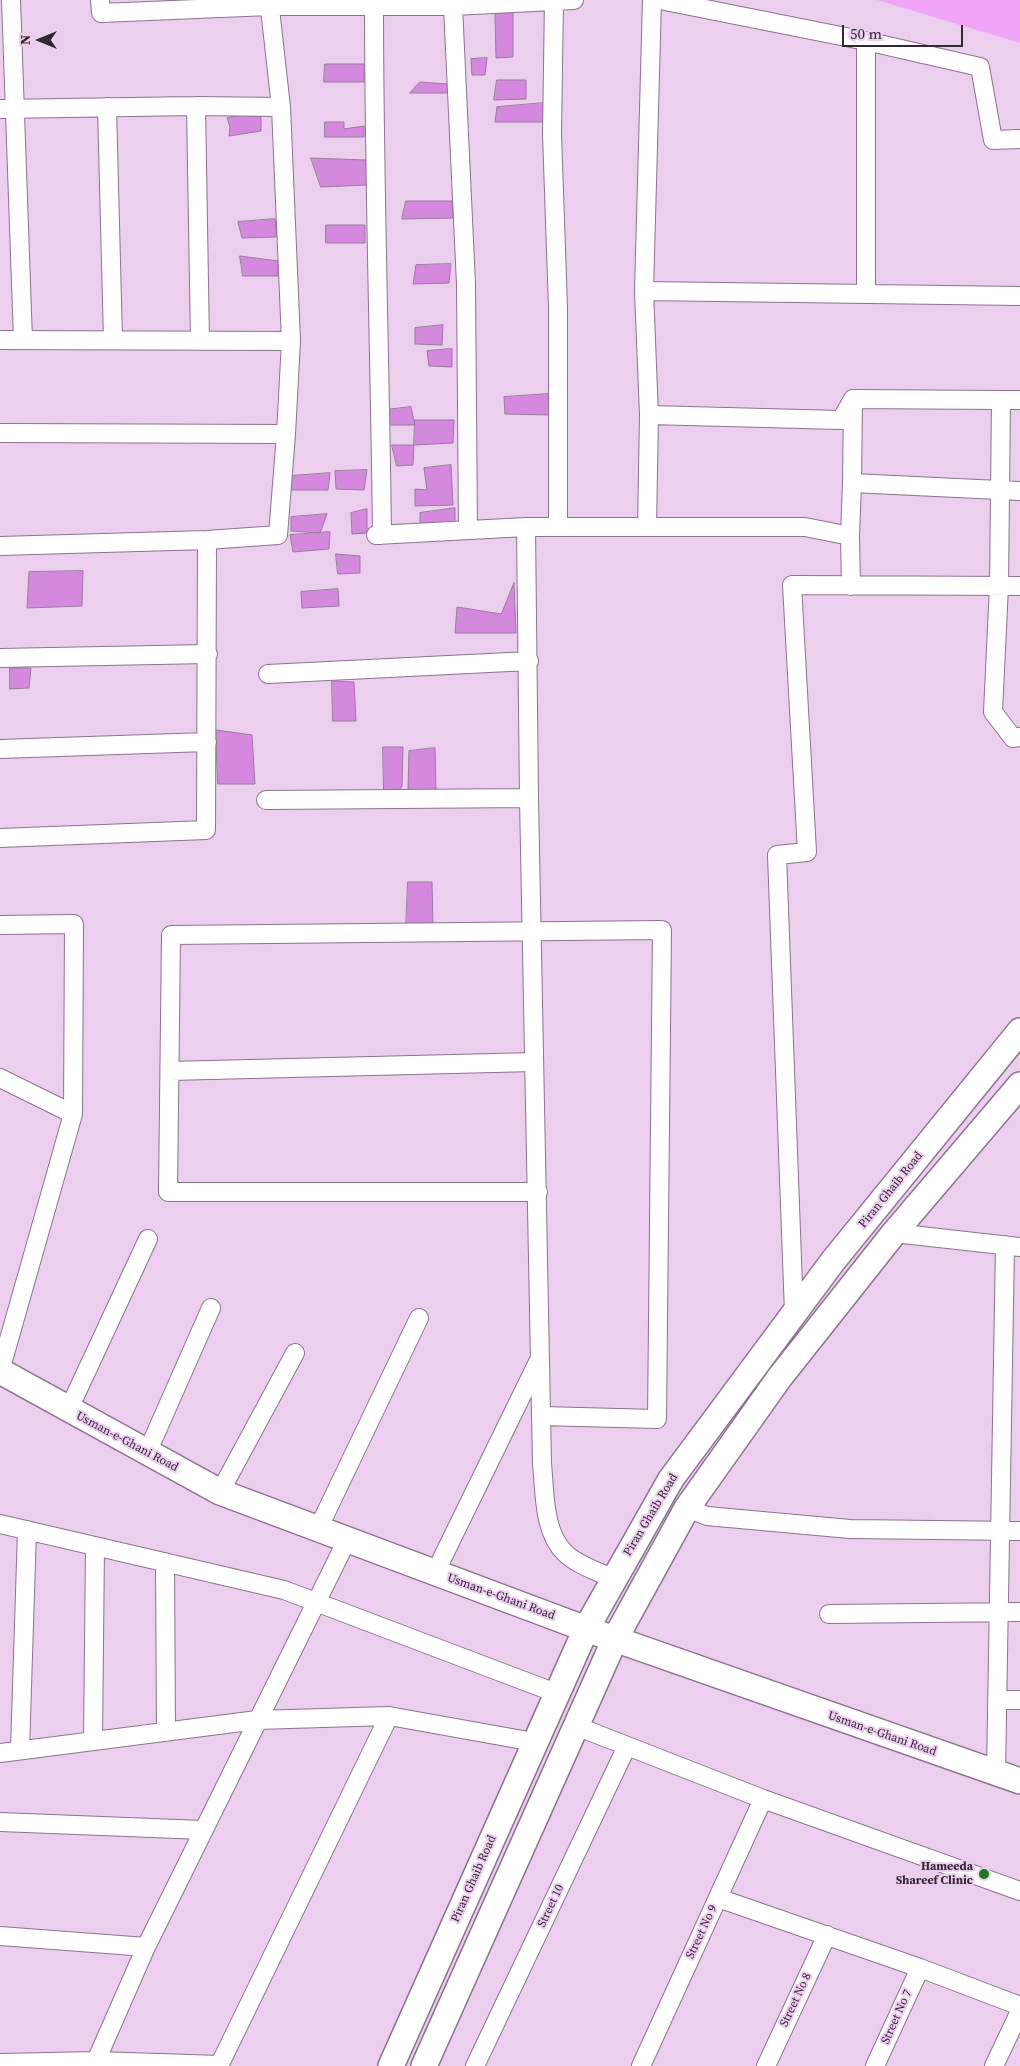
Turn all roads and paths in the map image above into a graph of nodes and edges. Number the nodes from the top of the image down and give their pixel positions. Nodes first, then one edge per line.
1 (11, 0) edge
2 (100, 0) edge
3 (554, 0) edge
4 (574, 0) edge
5 (652, 0) edge
6 (660, 0) edge
7 (524, 1) edge
8 (269, 3) edge
9 (374, 5) junction
10 (453, 6) junction
11 (866, 41) junction
12 (196, 106) junction
13 (107, 107) junction
14 (281, 107) junction
15 (7, 108) edge
16 (1020, 139) edge
17 (644, 291) junction
18 (866, 294) junction
19 (1020, 296) edge
20 (0, 340) edge
21 (23, 340) junction
22 (113, 340) junction
23 (200, 341) junction
24 (291, 341) junction
25 (853, 399) junction
26 (1001, 400) junction
27 (1020, 400) edge
28 (649, 415) junction
29 (0, 433) edge
30 (286, 434) junction
31 (852, 483) junction
32 (1000, 491) junction
33 (1020, 491) edge
34 (526, 527) junction
35 (558, 527) junction
36 (647, 527) junction
37 (468, 530) junction
38 (850, 536) junction
39 (207, 540) junction
40 (0, 546) edge
41 (851, 586) junction
42 (999, 586) junction
43 (1020, 586) edge
44 (208, 654) junction
45 (0, 658) edge
46 (529, 661) junction
47 (268, 674) dead end
48 (1020, 737) edge
49 (207, 742) junction
50 (0, 749) edge
51 (529, 798) junction
52 (266, 800) dead end
53 (0, 838) edge
54 (0, 926) edge
55 (532, 932) junction
56 (1020, 1031) edge
57 (534, 1062) junction
58 (170, 1071) junction
59 (0, 1078) edge
60 (1020, 1085) edge
61 (73, 1114) junction
62 (538, 1192) junction
63 (894, 1234) junction
64 (148, 1239) dead end
65 (1013, 1246) edge
66 (211, 1308) dead end
67 (794, 1313) junction
68 (419, 1318) dead end
69 (295, 1353) dead end
70 (540, 1358) junction
71 (0, 1371) edge
72 (68, 1411) junction
73 (541, 1416) junction
74 (147, 1453) junction
75 (220, 1492) junction
76 (687, 1508) junction
77 (0, 1524) edge
78 (318, 1529) junction
79 (27, 1530) junction
80 (1000, 1531) junction
81 (1020, 1531) edge
82 (346, 1540) junction
83 (95, 1546) junction
84 (165, 1562) junction
85 (436, 1573) junction
86 (613, 1579) junction
87 (315, 1603) junction
88 (999, 1612) junction
89 (1020, 1612) edge
90 (829, 1614) dead end
91 (586, 1629) junction
92 (615, 1639) junction
93 (556, 1693) junction
94 (997, 1700) junction
95 (1020, 1700) edge
96 (389, 1716) junction
97 (257, 1720) junction
98 (576, 1726) junction
99 (166, 1732) junction
100 (93, 1741) junction
101 (534, 1742) junction
102 (627, 1746) junction
103 (20, 1750) junction
104 (0, 1753) edge
105 (996, 1773) junction
106 (1020, 1780) edge
107 (763, 1798) junction
108 (0, 1822) edge
109 (203, 1830) junction
110 (1020, 1891) edge
111 (718, 1898) junction
112 (827, 1935) junction
113 (0, 1936) edge
114 (146, 1947) junction
115 (920, 1968) junction
116 (1020, 2006) edge
117 (1020, 2011) edge
118 (96, 2061) junction
119 (0, 2063) edge
120 (220, 2066) edge
121 (391, 2066) edge
122 (424, 2066) edge
123 (475, 2066) edge
124 (641, 2066) edge
125 (766, 2066) edge
126 (875, 2066) edge
127 (994, 2066) edge

1 - 15 street
2 - 8 street
3 - 4 street
3 - 7 street
3 - 35 street
5 - 17 street
6 - 11 street
7 - 10 street
8 - 9 street
8 - 14 street
9 - 10 street
9 - 37 street
10 - 37 street
11 - 16 street
11 - 18 street
12 - 13 street
12 - 14 street
12 - 23 street
13 - 15 street
13 - 22 street
14 - 24 street
15 - 21 street
17 - 18 street
17 - 28 street
18 - 19 street
20 - 21 street
21 - 22 street
22 - 23 street
23 - 24 street
24 - 30 street
25 - 26 street
25 - 28 street
25 - 31 street
26 - 27 street
26 - 32 street
28 - 36 street
29 - 30 street
30 - 39 street
31 - 32 street
31 - 38 street
32 - 33 street
32 - 42 street
34 - 35 street
34 - 37 street
34 - 46 street
35 - 36 street
36 - 38 street
38 - 41 street
39 - 40 street
39 - 44 street
41 - 42 street
41 - 67 street
42 - 43 street
42 - 48 street
44 - 45 street
44 - 49 street
46 - 47 street
46 - 51 street
49 - 50 street
49 - 53 street
51 - 52 street
51 - 55 street
54 - 61 street
55 - 57 street
55 - 58 street
55 - 73 street
56 - 67 main road, Piran Ghaib Road
57 - 58 street
57 - 62 street
58 - 62 street
59 - 61 street
60 - 63 main road
61 - 71 street
62 - 70 street
63 - 65 street
63 - 76 main road
64 - 72 street
65 - 80 street
66 - 74 street
67 - 86 main road, Piran Ghaib Road
68 - 78 street
69 - 75 street
70 - 73 street
70 - 85 street
71 - 72 main road, Usman-e-Ghani Road
72 - 74 main road, Usman-e-Ghani Road
73 - 86 street
74 - 75 main road, Usman-e-Ghani Road
75 - 78 main road, Usman-e-Ghani Road
76 - 80 street
76 - 92 main road
77 - 79 street
78 - 82 main road, Usman-e-Ghani Road
79 - 83 street
79 - 103 street
80 - 81 street
80 - 88 street
82 - 85 main road, Usman-e-Ghani Road
82 - 87 street
83 - 84 street
83 - 100 street
84 - 87 street
84 - 99 street
85 - 91 main road, Usman-e-Ghani Road
86 - 91 main road, Piran Ghaib Road
87 - 93 street
87 - 97 street
88 - 89 street
88 - 90 street
88 - 94 street
91 - 92 main road, Usman-e-Ghani Road
91 - 93 main road, Piran Ghaib Road
92 - 98 main road
92 - 105 main road, Usman-e-Ghani Road
93 - 101 main road, Piran Ghaib Road
94 - 95 street
94 - 105 street
96 - 97 street
96 - 101 street
96 - 120 street
97 - 99 street
97 - 109 street
98 - 102 street
98 - 122 main road
99 - 100 street
100 - 103 street
101 - 121 main road, Piran Ghaib Road
102 - 107 street
102 - 123 street, Street 10
103 - 104 street
105 - 106 main road, Usman-e-Ghani Road
107 - 110 street
107 - 111 street, Street No 9
108 - 109 street
109 - 114 street
111 - 112 street
111 - 124 street, Street No 9
112 - 115 street
112 - 125 street, Street No 8
113 - 114 street
114 - 118 street
115 - 116 street
115 - 126 street, Street No 7
117 - 127 street
118 - 119 street
118 - 120 street

